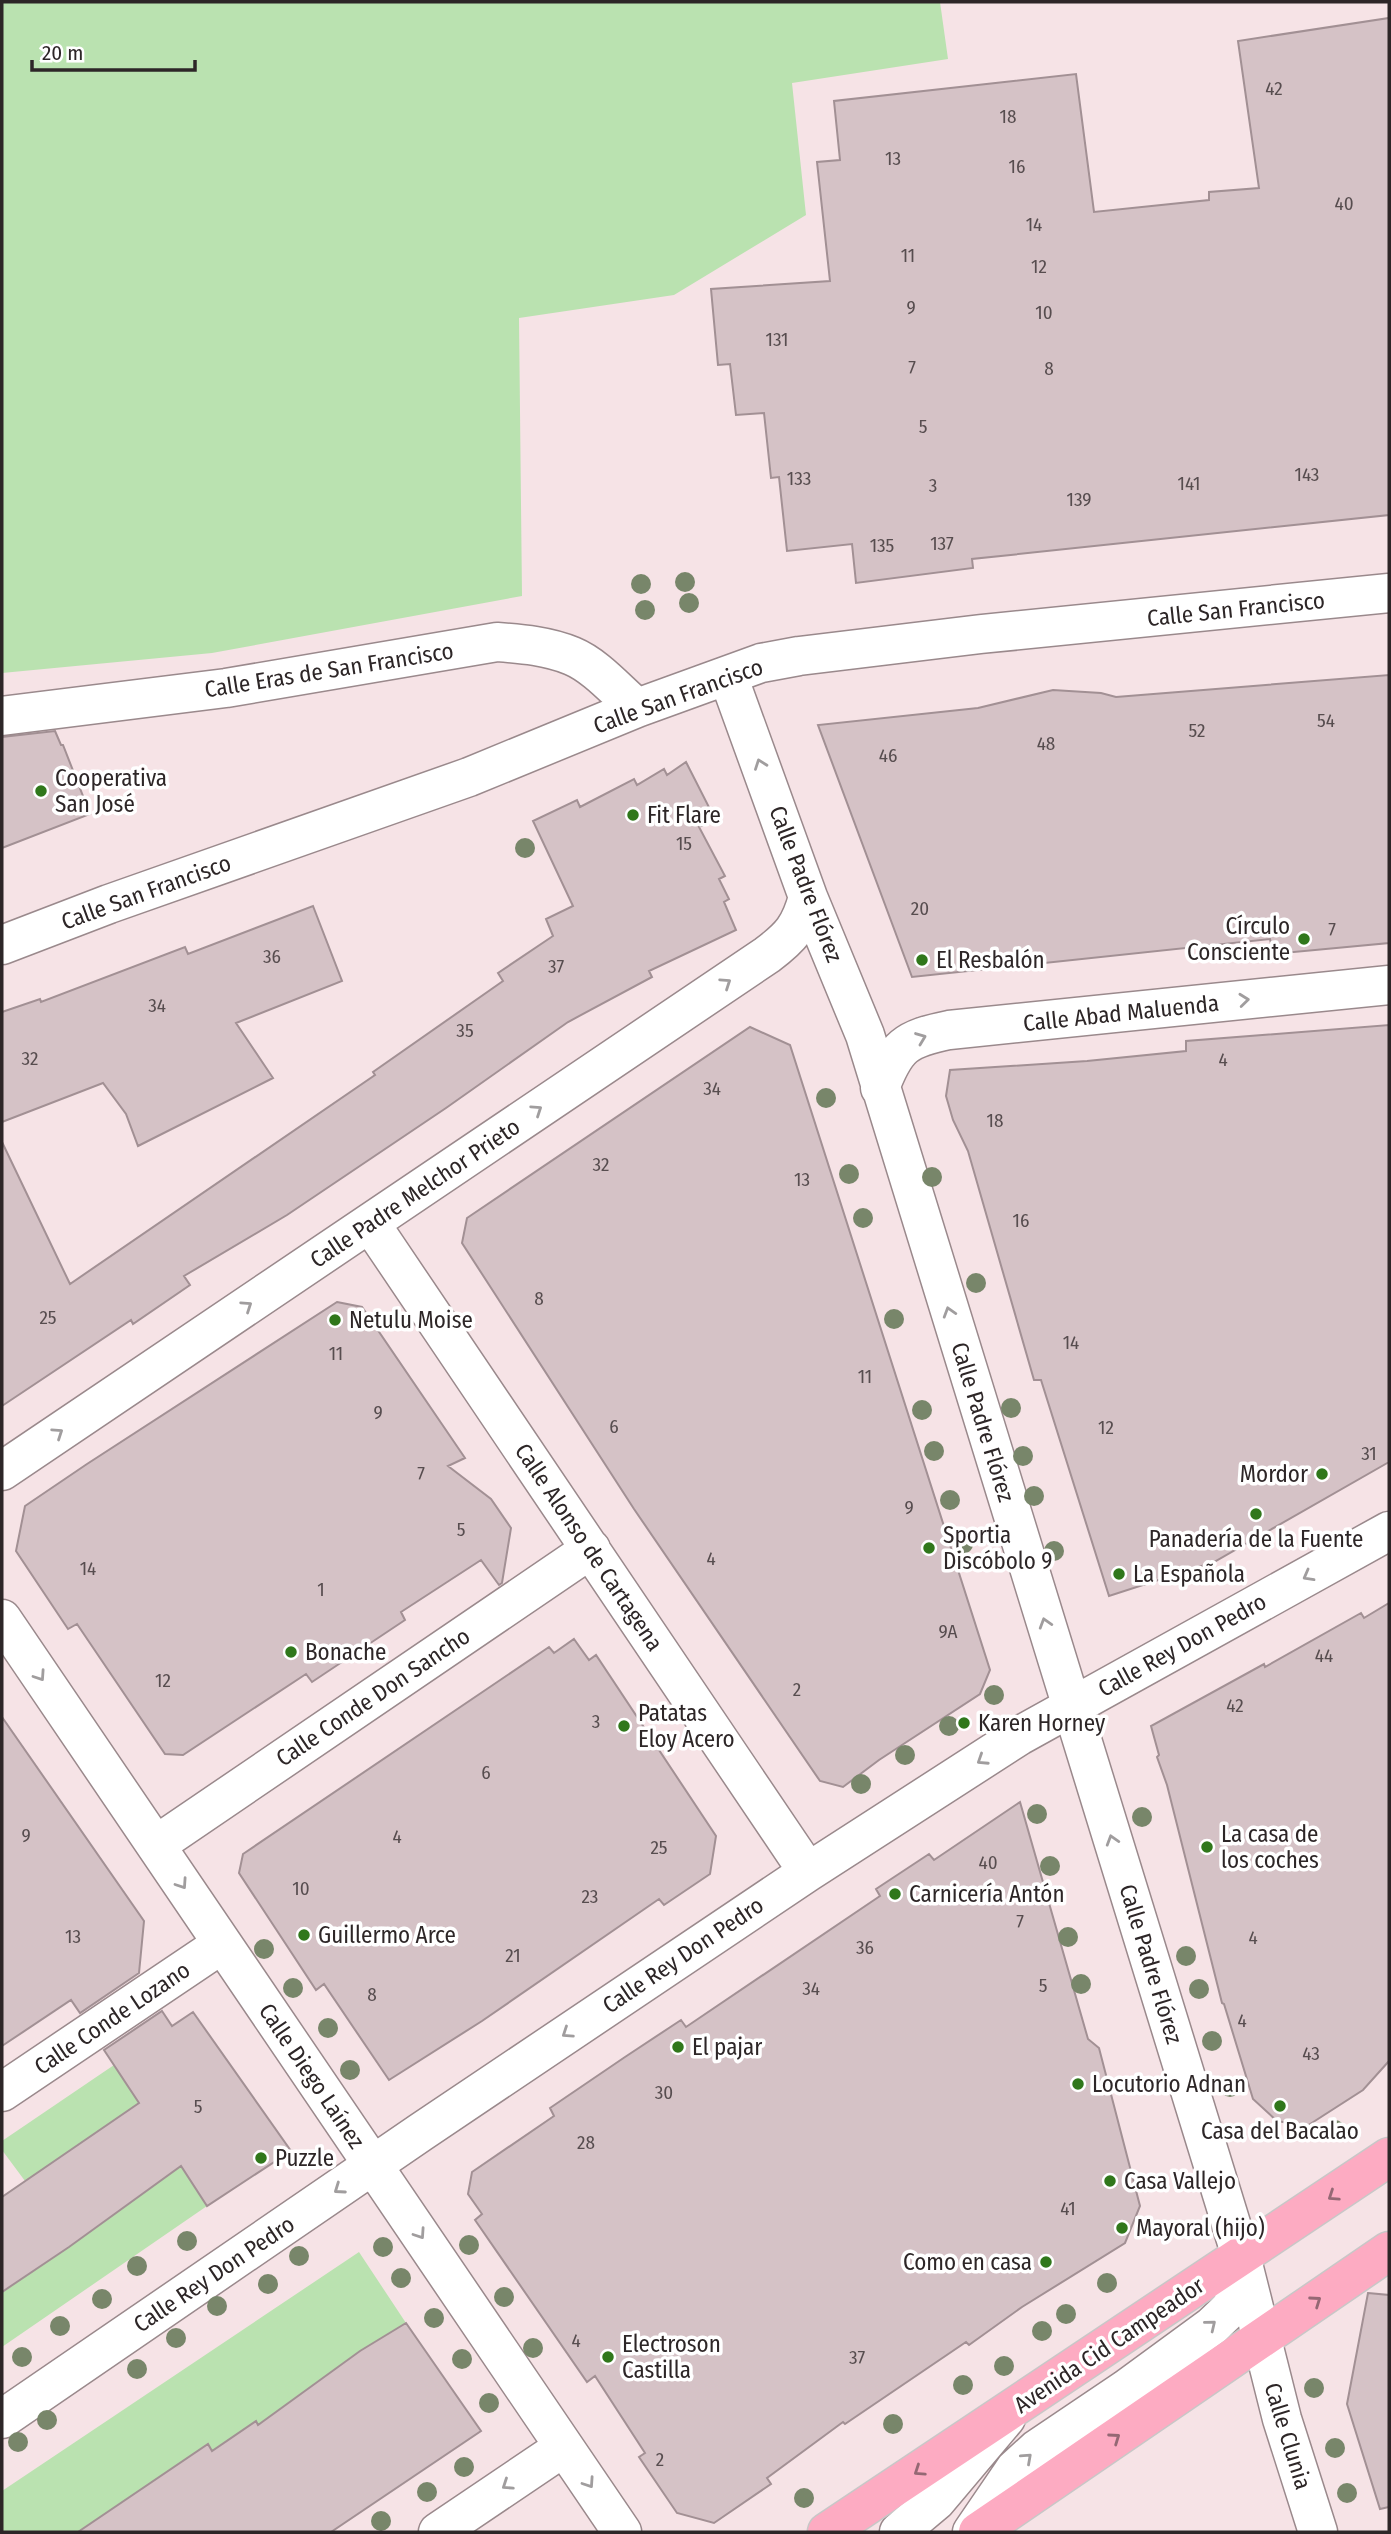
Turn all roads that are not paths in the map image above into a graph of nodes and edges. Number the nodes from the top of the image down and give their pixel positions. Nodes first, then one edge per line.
1 (1389, 593) edge
2 (728, 676) junction
3 (637, 708) junction
4 (2, 716) edge
5 (808, 897) junction
6 (2, 945) edge
7 (1389, 985) edge
8 (880, 1088) junction
9 (370, 1223) junction
10 (2, 1471) edge
11 (1389, 1531) edge
12 (591, 1549) junction
13 (2, 1619) edge
14 (1071, 1706) junction
15 (156, 1845) junction
16 (808, 1872) junction
17 (222, 1944) junction
18 (2, 2092) edge
19 (1389, 2157) edge
20 (373, 2165) junction
21 (1389, 2251) edge
22 (1241, 2256) junction
23 (1261, 2340) junction
24 (1014, 2408) junction
25 (2, 2419) edge
26 (564, 2446) junction
27 (438, 2532) edge
28 (622, 2532) edge
29 (827, 2532) edge
30 (899, 2532) edge
31 (972, 2532) edge
32 (978, 2532) edge
33 (1318, 2532) edge

1 - 2 street, Calle San Francisco
2 - 3 street, Calle San Francisco
5 -> 2 street, Calle Padre Flórez
3 - 4 street, Calle Eras de San Francisco
3 - 6 street, Calle San Francisco
5 - 8 street, Calle Padre Flórez
9 -> 5 street, Calle Padre Melchor Prieto
8 -> 7 street, Calle Abad Maluenda
14 -> 8 street, Calle Padre Flórez
10 -> 9 street, Calle Padre Melchor Prieto
9 - 12 street, Calle Alonso de Cartagena
11 -> 14 street, Calle Rey Don Pedro
12 - 15 street, Calle Conde Don Sancho
12 - 16 street, Calle Alonso de Cartagena
13 -> 15 street, Calle Diego Laínez
14 -> 16 street, Calle Rey Don Pedro
22 -> 14 street, Calle Padre Flórez
15 -> 17 street, Calle Diego Laínez
16 -> 20 street, Calle Rey Don Pedro
17 - 18 street, Calle Conde Lozano
17 - 20 street, Calle Diego Laínez
19 -> 22 main road, Avenida Cid Campeador
20 -> 25 street, Calle Rey Don Pedro
20 -> 26 street, Calle Diego Laínez
23 -> 21 main road
22 - 23 street, Calle Padre Flórez
22 - 24 main road, Avenida Cid Campeador
31 -> 22 street, Calle Padre Flórez
32 -> 23 main road
23 - 33 street, Calle Clunia
24 -> 29 main road, Avenida Cid Campeador
24 - 30 street
26 -> 27 street
26 -> 28 street, Calle Diego Laínez

